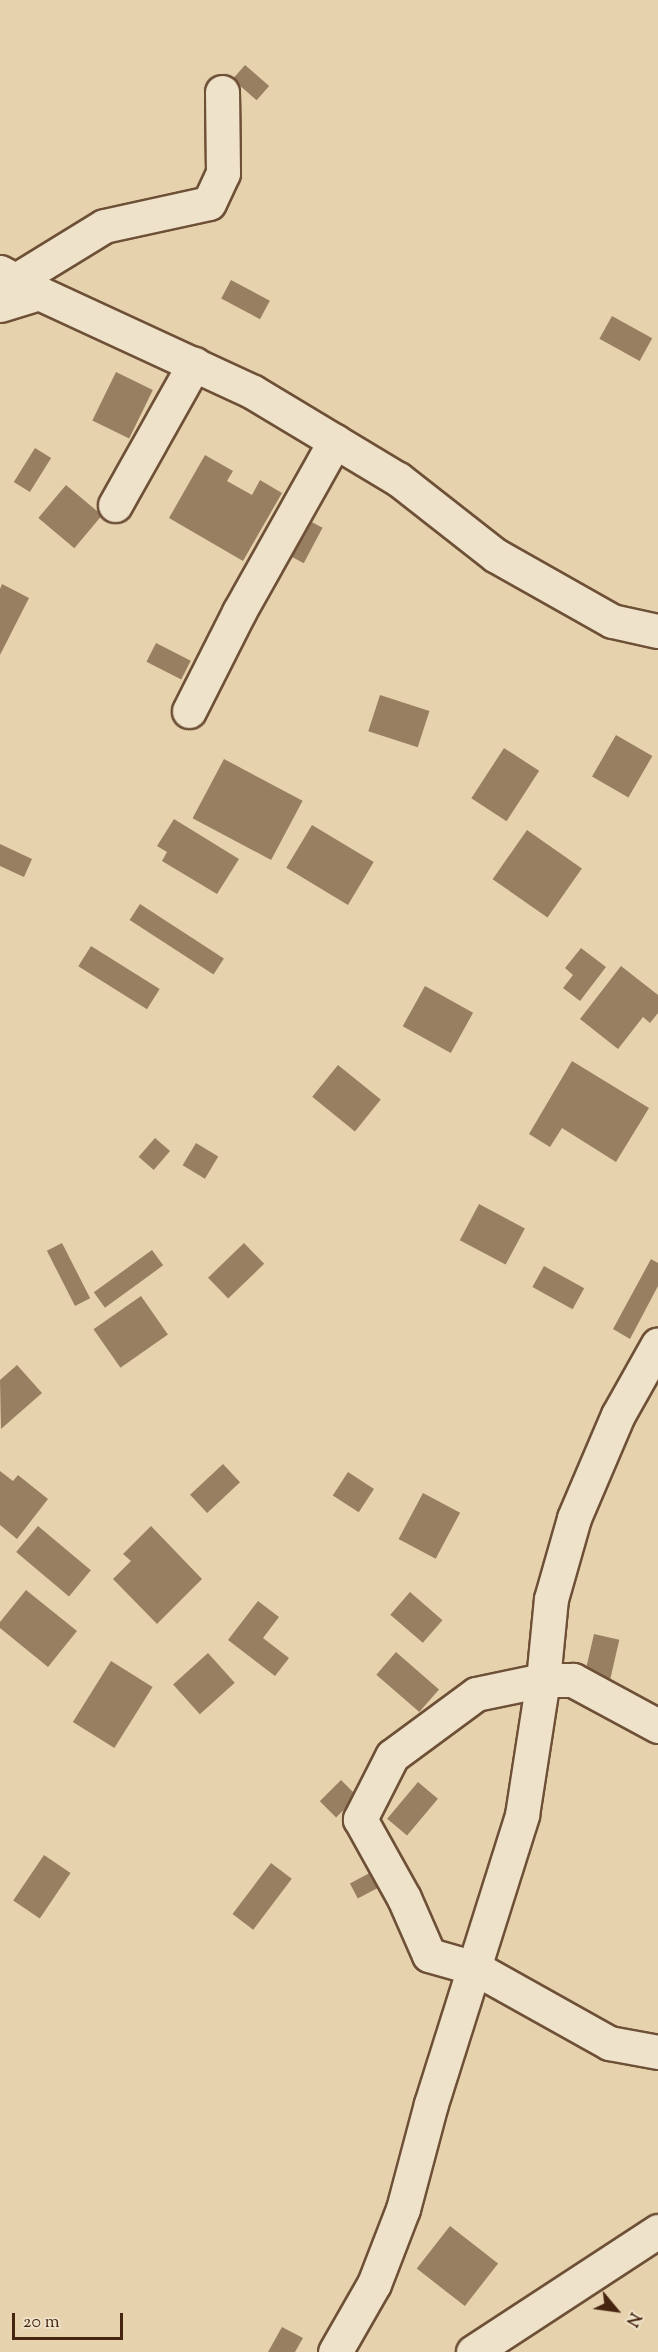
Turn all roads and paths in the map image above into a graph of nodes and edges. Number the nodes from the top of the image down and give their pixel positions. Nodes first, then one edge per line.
1 (222, 92) dead end
2 (14, 287) edge
3 (194, 364) junction
4 (334, 441) junction
5 (115, 505) dead end
6 (658, 631) edge
7 (189, 711) dead end
8 (658, 1344) edge
9 (543, 1680) junction
10 (658, 1726) edge
11 (475, 1968) junction
12 (658, 2052) edge
13 (658, 2231) edge
14 (475, 2351) edge
15 (334, 2352) edge

1 - 2 street
2 - 3 street
3 - 4 street
3 - 5 street
4 - 6 street
4 - 7 street
8 - 9 street
9 - 10 street
9 - 11 street
9 - 11 street
11 - 12 street
11 - 15 street
13 - 14 street

